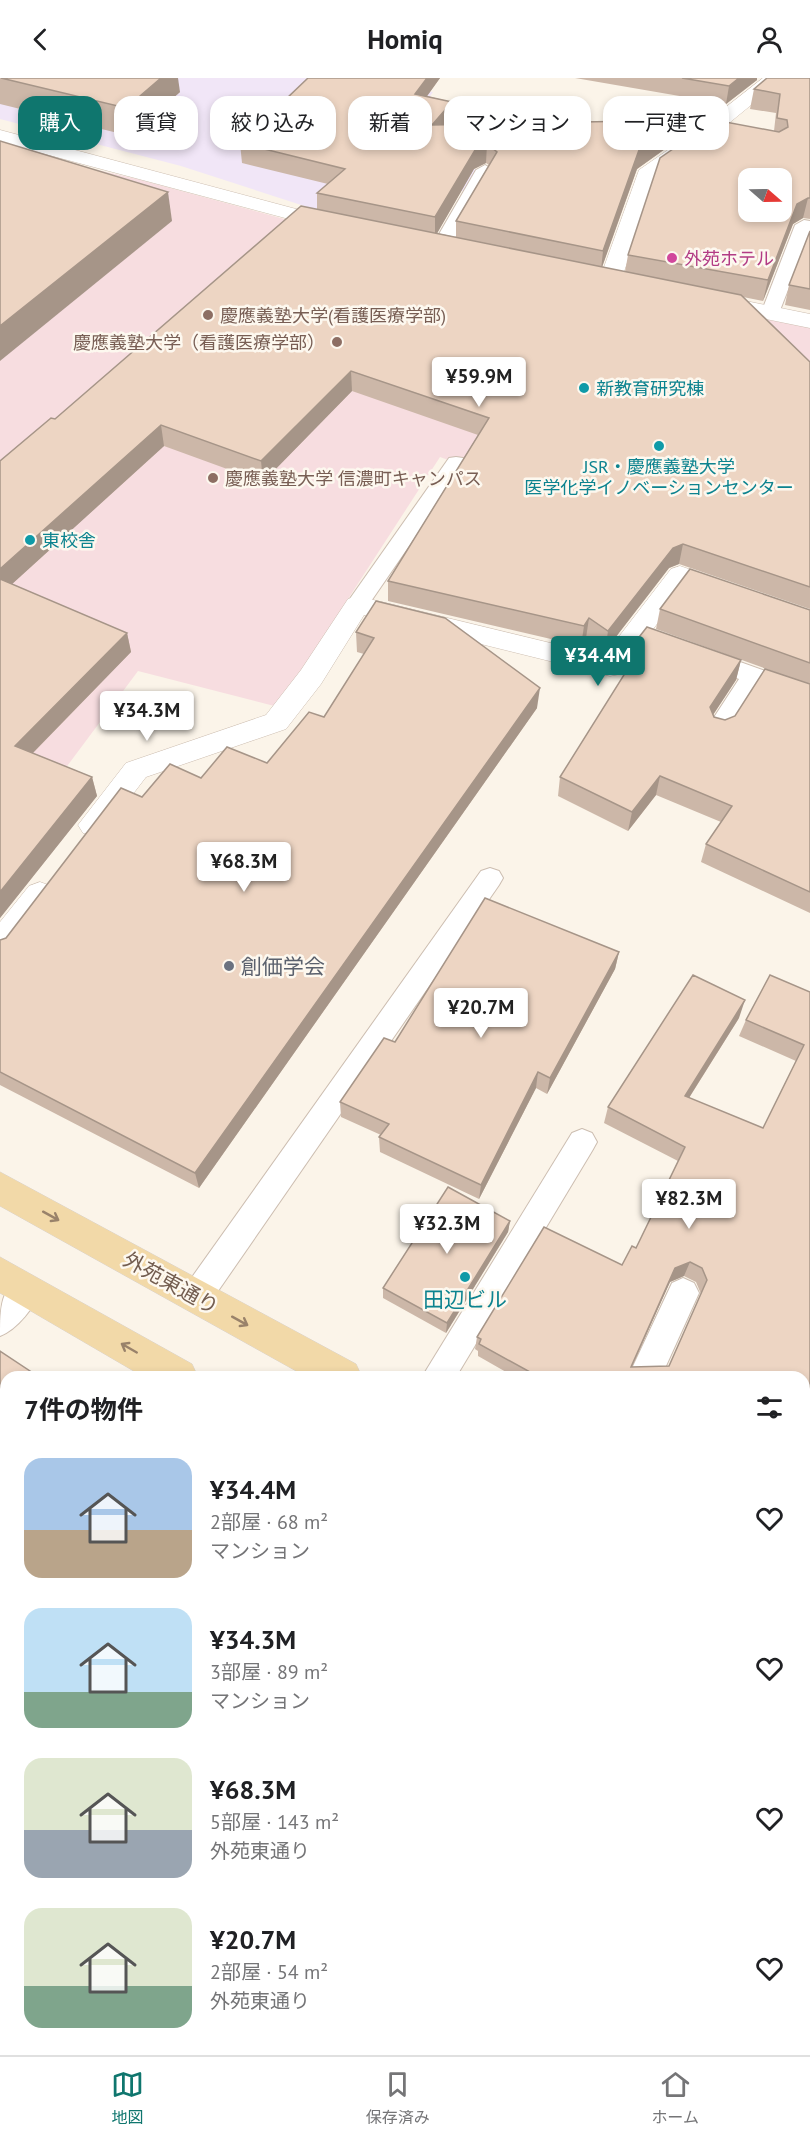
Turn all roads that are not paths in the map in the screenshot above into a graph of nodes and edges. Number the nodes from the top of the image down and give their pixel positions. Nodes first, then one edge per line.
1 (776, 78) edge
2 (729, 114) edge
3 (0, 136) edge
4 (679, 150) edge
5 (485, 170) edge
6 (804, 225) edge
7 (349, 228) edge
8 (417, 243) edge
9 (440, 248) junction
10 (463, 252) edge
11 (588, 277) edge
12 (610, 281) junction
13 (633, 286) edge
14 (690, 297) edge
15 (770, 313) junction
16 (810, 321) edge
17 (456, 463) dead end
18 (357, 605) junction
19 (810, 621) edge
20 (634, 632) junction
21 (754, 675) junction
22 (810, 696) edge
23 (719, 728) edge
24 (79, 844) edge
25 (57, 871) edge
26 (490, 878) dead end
27 (0, 945) edge
28 (582, 1142) dead end
29 (0, 1188) edge
30 (13, 1281) edge
31 (683, 1293) edge
32 (196, 1297) junction
33 (0, 1321) edge
34 (169, 1371) edge
35 (332, 1371) edge
36 (442, 1371) edge
37 (647, 1371) edge

1 - 2 street
3 - 7 street
4 - 12 street
5 - 9 lane
6 - 15 lane
8 - 9 street
9 - 10 street
11 - 12 street
12 - 13 street
14 - 15 street
15 - 16 street
17 - 18 lane
18 - 20 street
18 - 24 street
19 - 20 street
20 - 21 lane
21 - 22 lane
21 - 23 lane
25 - 27 street
26 - 32 lane
28 - 36 lane
29 -> 32 main road, 外苑東通り
30 - 33 lane
34 -> 30 main road
31 - 37 lane
32 -> 35 main road, 外苑東通り

